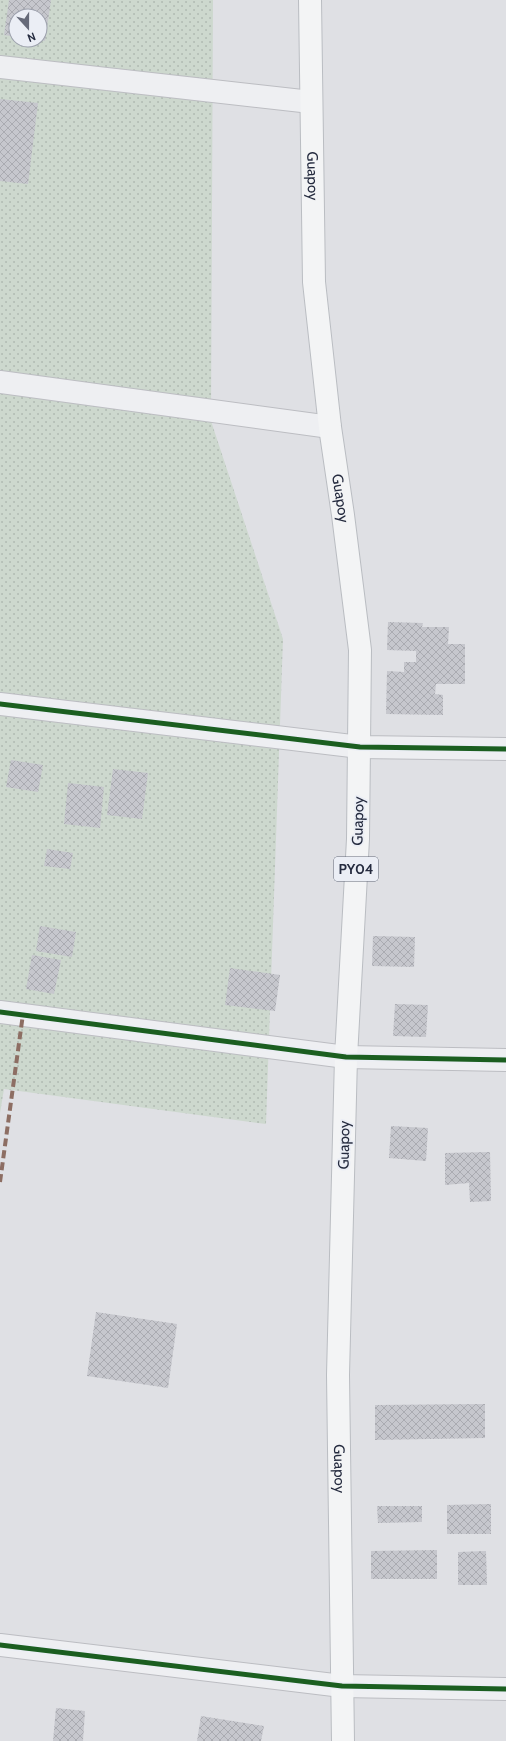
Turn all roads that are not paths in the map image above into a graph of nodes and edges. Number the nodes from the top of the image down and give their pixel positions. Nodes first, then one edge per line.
1 (310, 0) edge
2 (0, 67) edge
3 (311, 102) junction
4 (0, 382) edge
5 (330, 426) junction
6 (0, 704) edge
7 (360, 747) junction
8 (506, 749) edge
9 (0, 1012) edge
10 (346, 1057) junction
11 (506, 1060) edge
12 (0, 1645) edge
13 (342, 1686) junction
14 (506, 1689) edge
15 (343, 1741) edge

1 - 3 main road, Guapoy / PY04
2 - 3 street
3 - 5 main road, Guapoy / PY04
4 - 5 street
5 - 7 main road, Guapoy / PY04
6 - 7 street
7 - 8 street
7 - 10 main road, Guapoy / PY04
9 - 10 street
10 - 11 street
10 - 13 main road, Guapoy / PY04
12 - 13 street
13 - 14 street
13 - 15 main road, Guapoy / PY04

